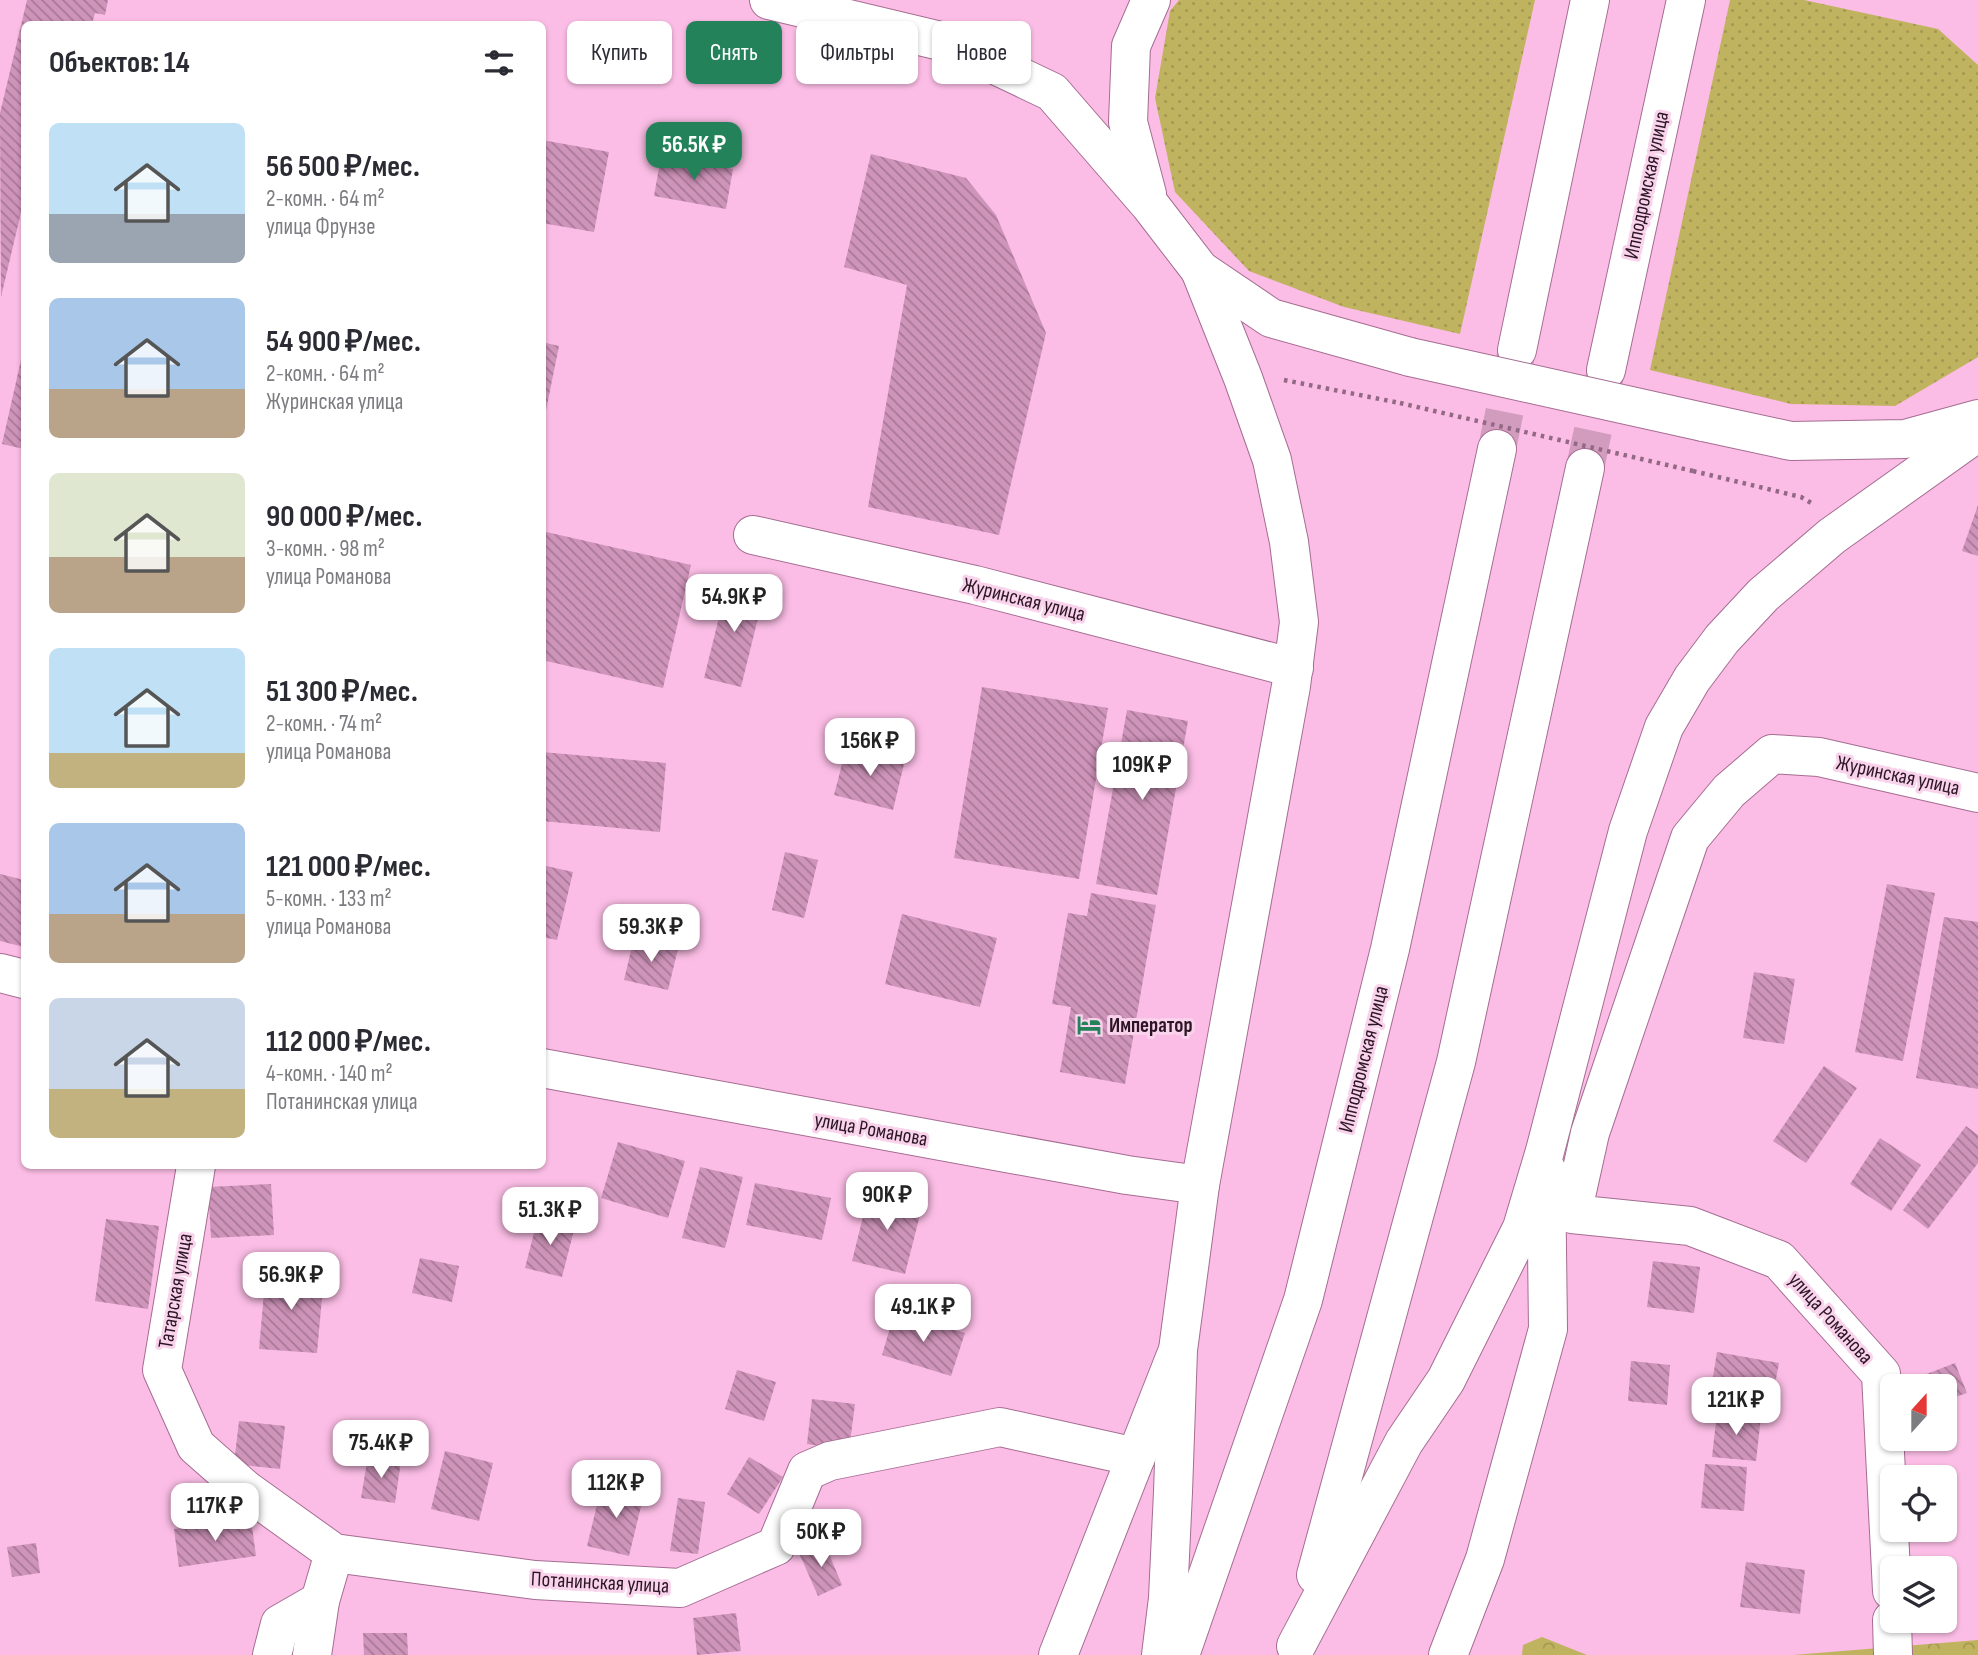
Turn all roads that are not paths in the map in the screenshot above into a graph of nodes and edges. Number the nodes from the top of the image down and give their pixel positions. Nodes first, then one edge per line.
1 (769, 0) edge
2 (1151, 0) edge
3 (1590, 0) edge
4 (1686, 0) edge
5 (1150, 205) junction
6 (1200, 270) junction
7 (1517, 351) tunnel mouth
8 (1606, 370) tunnel mouth
9 (1978, 419) edge
10 (1978, 432) edge
11 (1497, 449) tunnel mouth
12 (1585, 468) tunnel mouth
13 (753, 535) dead end
14 (1294, 668) junction
15 (1978, 793) edge
16 (0, 973) edge
17 (21, 978) edge
18 (546, 1069) edge
19 (1545, 1152) junction
20 (196, 1169) edge
21 (1200, 1185) junction
22 (1572, 1214) joint
23 (1178, 1350) junction
24 (1136, 1457) junction
25 (334, 1553) junction
26 (1890, 1556) edge
27 (320, 1601) junction
28 (1892, 1633) edge
29 (1295, 1650) edge
30 (272, 1655) edge
31 (312, 1655) edge
32 (1058, 1655) edge
33 (1161, 1655) edge
34 (1181, 1655) edge
35 (1448, 1655) edge
36 (1893, 1655) edge

1 - 5 main road
2 - 5 main road
3 - 7 main road
4 - 8 main road, Ипподромская улица
5 - 6 main road
6 - 9 main road, bridge
6 - 14 main road
10 - 19 main road
11 - 34 main road, Ипподромская улица
12 - 29 main road
13 - 14 main road, Журинская улица
14 - 21 main road
15 - 22 main road, Журинская улица
16 - 17 main road
18 - 21 main road, улица Романова
19 - 29 main road
19 - 35 main road
20 - 25 main road, Татарская улица
21 - 23 main road
22 - 26 main road, улица Романова
23 - 24 main road
23 - 33 main road
24 - 25 main road, Потанинская улица
24 - 32 main road
25 - 27 main road
27 - 30 main road
27 - 31 main road
28 - 36 main road

